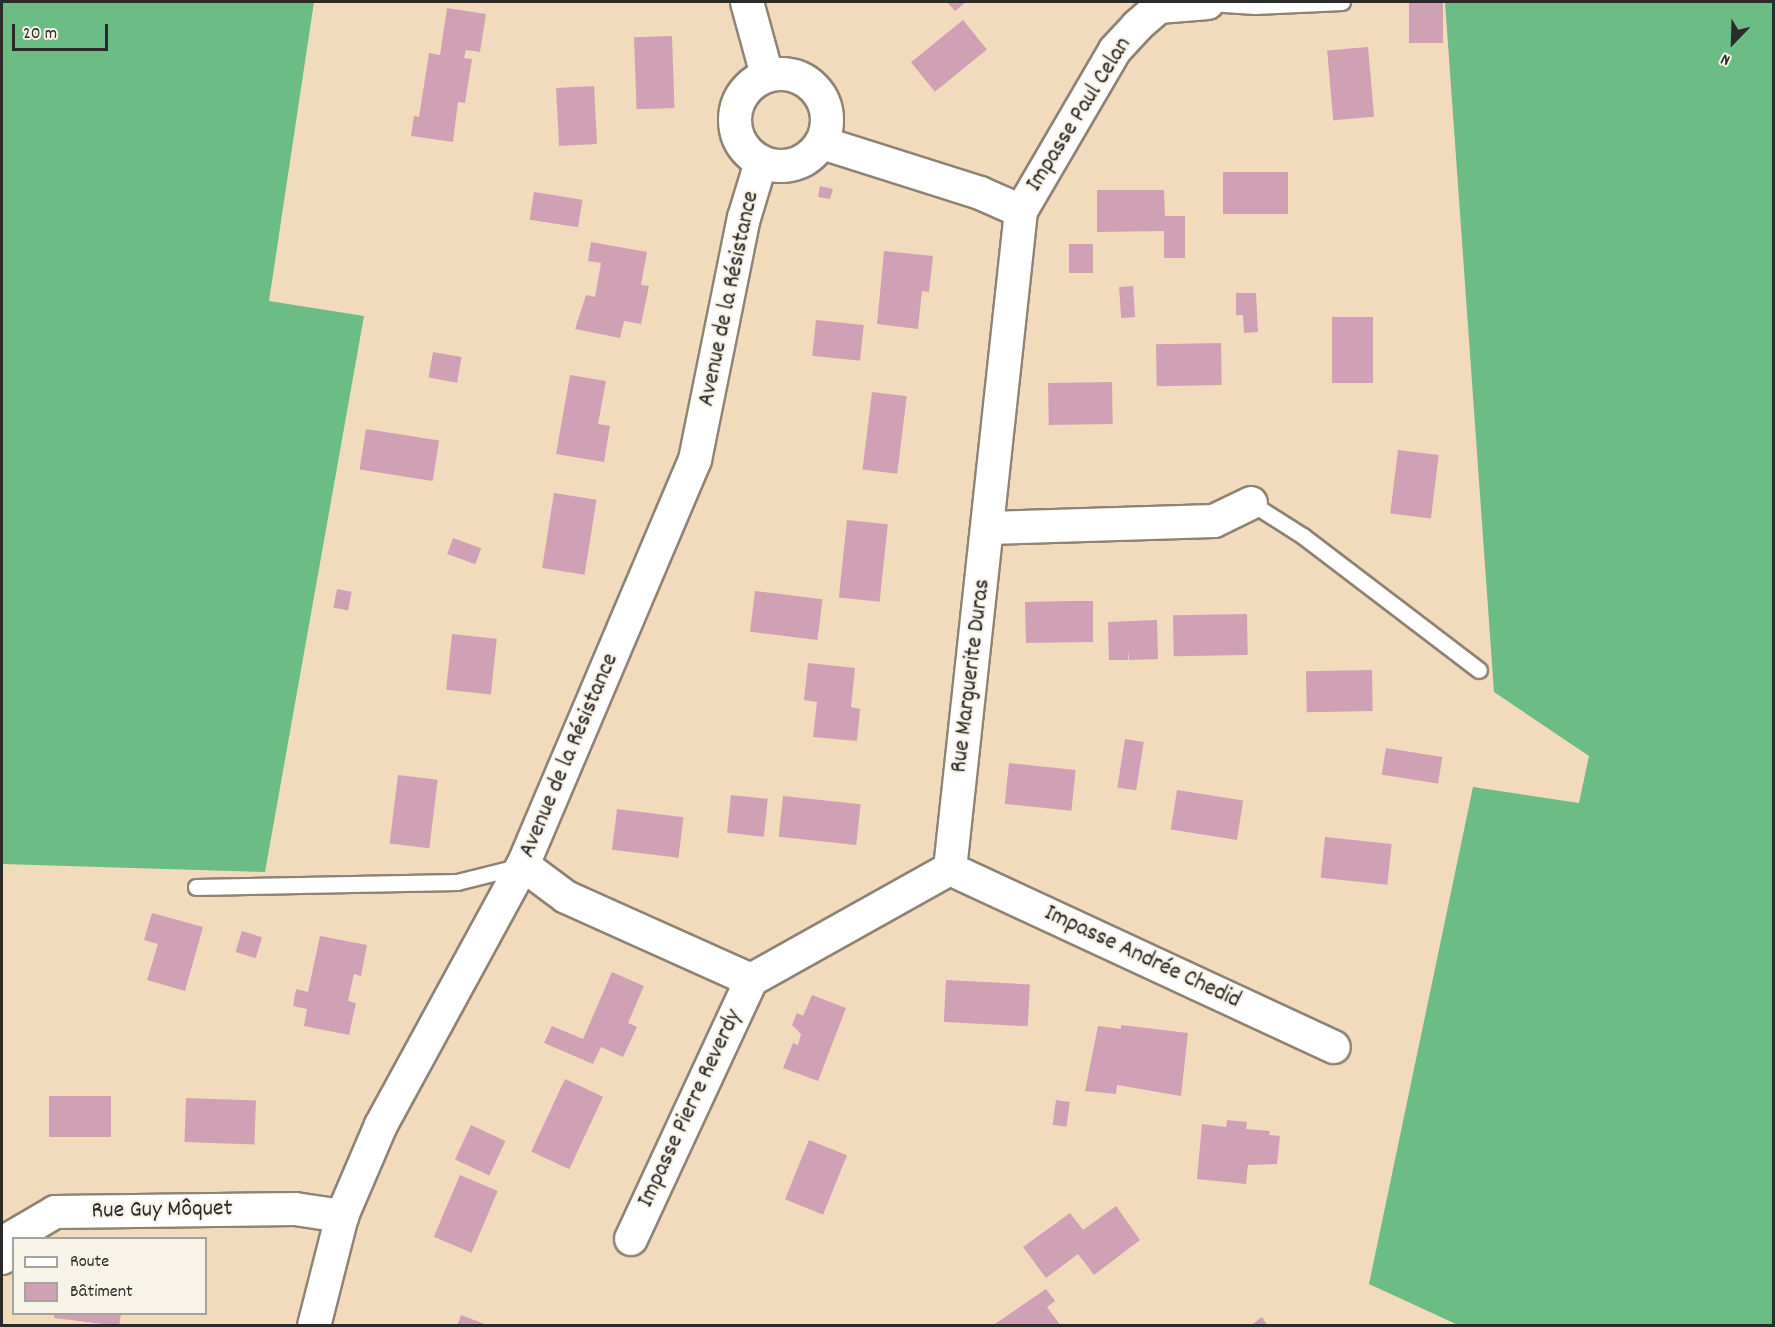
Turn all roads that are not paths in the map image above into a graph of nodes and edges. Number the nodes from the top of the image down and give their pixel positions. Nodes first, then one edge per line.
1 (747, 2) edge
2 (1342, 2) edge
3 (1208, 3) joint
4 (767, 75) junction
5 (822, 143) junction
6 (761, 162) junction
7 (1021, 212) junction
8 (1251, 503) joint
9 (989, 528) junction
10 (1479, 670) dead end
11 (524, 865) junction
12 (950, 869) junction
13 (196, 886) dead end
14 (751, 980) junction
15 (1334, 1047) dead end
16 (342, 1216) junction
17 (12, 1237) edge
18 (12, 1237) edge
19 (631, 1239) dead end
20 (2, 1257) edge
21 (314, 1326) edge

1 - 4 street
2 - 3 lane
3 - 7 street, Impasse Paul Celan
4 - 5 street
4 - 6 street
5 - 6 street
5 - 7 street
6 - 11 street, Avenue de la Résistance
7 - 9 street, Rue Marguerite Duras
8 - 9 street
8 - 10 lane
9 - 12 street, Rue Marguerite Duras
11 - 13 lane
11 - 14 street
11 - 16 street, Avenue de la Résistance
12 - 14 street
12 - 15 street, Impasse Andrée Chedid
14 - 19 street, Impasse Pierre Reverdy
16 - 18 street, Rue Guy Môquet
16 - 21 street, Avenue de la Résistance
17 - 20 street, Rue Guy Môquet

